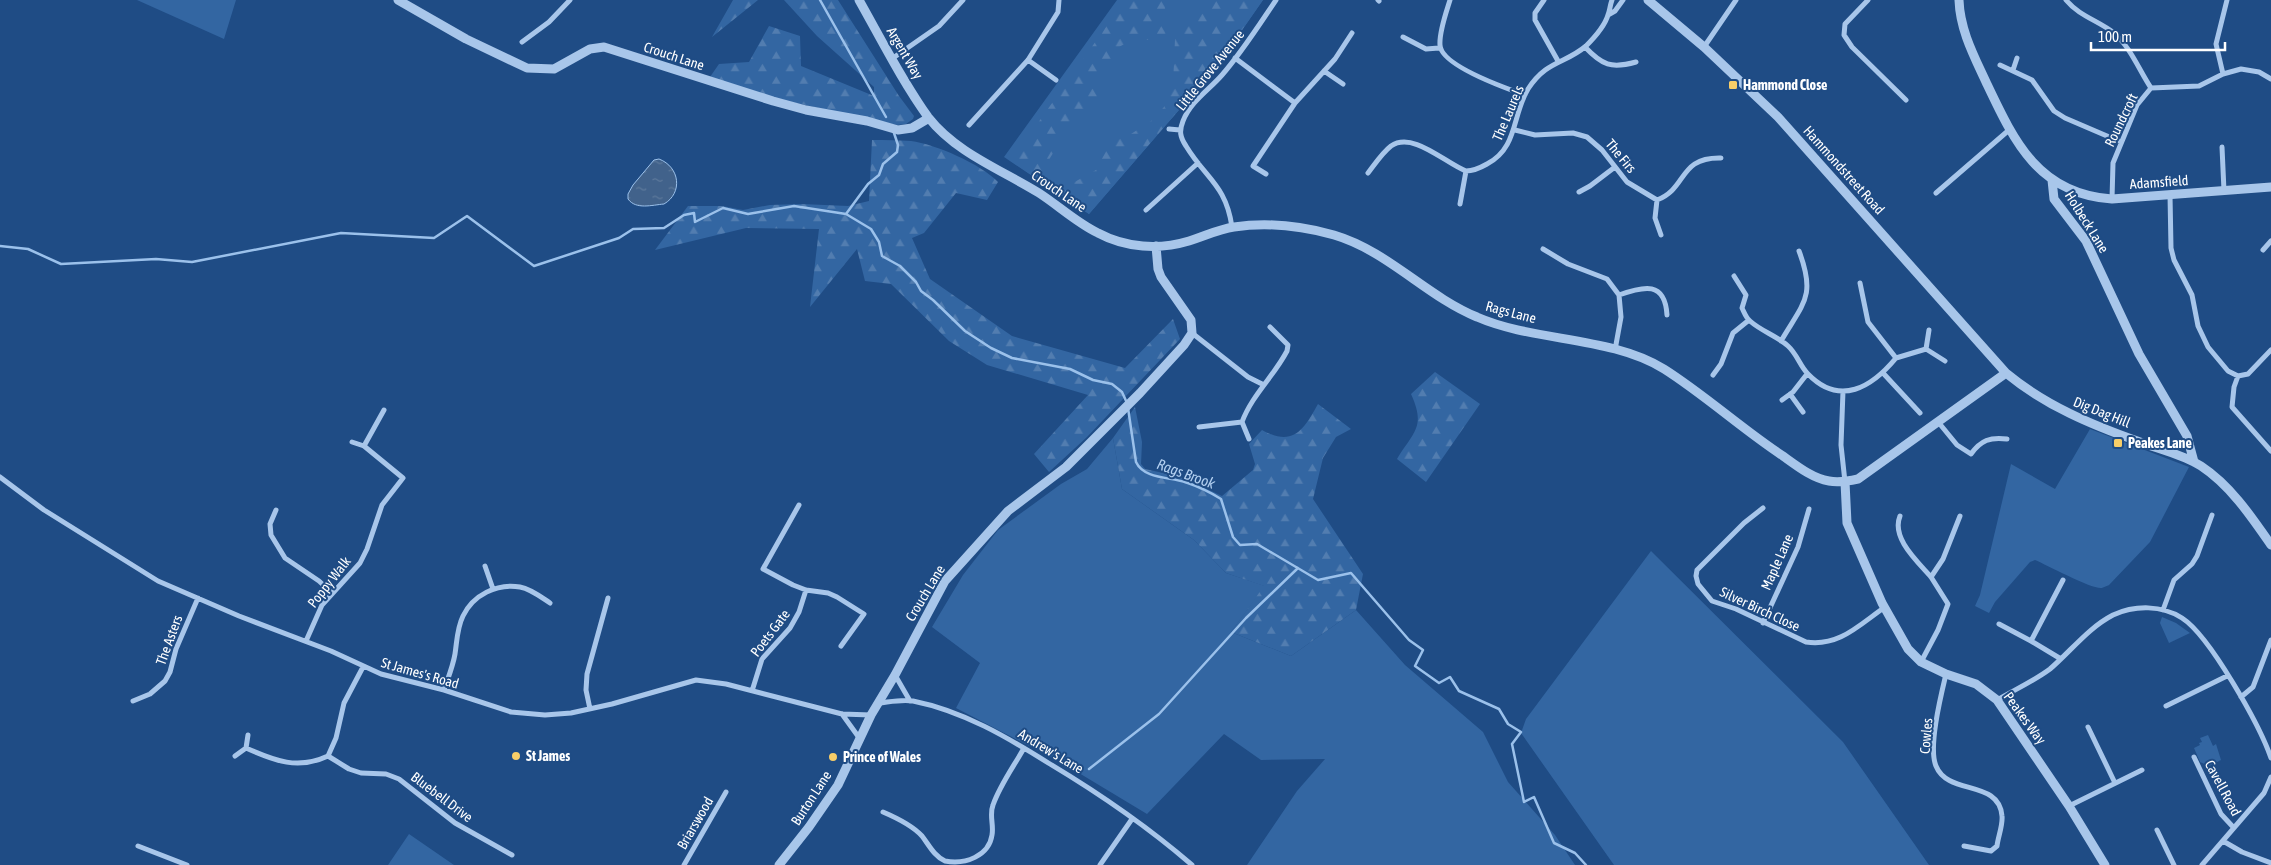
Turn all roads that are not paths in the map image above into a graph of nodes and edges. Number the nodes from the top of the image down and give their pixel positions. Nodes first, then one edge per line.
1 (398, 0) edge
2 (570, 0) edge
3 (859, 0) edge
4 (963, 0) edge
5 (1059, 0) edge
6 (1276, 0) edge
7 (1450, 0) edge
8 (1544, 0) edge
9 (1612, 0) edge
10 (1623, 0) edge
11 (1648, 0) edge
12 (1736, 0) edge
13 (1868, 0) edge
14 (1958, 0) edge
15 (2066, 0) edge
16 (2227, 0) edge
17 (1608, 15) junction
18 (1352, 33) dead end
19 (1403, 37) dead end
20 (522, 42) dead end
21 (1584, 47) junction
22 (1704, 47) junction
23 (1439, 48) junction
24 (893, 58) junction
25 (1235, 58) junction
26 (2017, 58) dead end
27 (1028, 60) junction
28 (1558, 61) junction
29 (1636, 62) dead end
30 (2000, 65) dead end
31 (2012, 70) junction
32 (1324, 71) junction
33 (2223, 74) junction
34 (2271, 79) edge
35 (1056, 80) dead end
36 (1343, 84) dead end
37 (2151, 88) junction
38 (1525, 95) junction
39 (1906, 100) dead end
40 (1295, 102) junction
41 (929, 118) junction
42 (969, 125) dead end
43 (1169, 129) dead end
44 (1180, 130) junction
45 (1515, 130) junction
46 (2009, 130) junction
47 (2121, 142) junction
48 (2222, 147) dead end
49 (1721, 158) dead end
50 (1198, 163) junction
51 (1615, 167) junction
52 (1466, 171) junction
53 (1368, 173) dead end
54 (1266, 174) dead end
55 (2052, 180) junction
56 (2271, 187) edge
57 (2224, 191) junction
58 (1579, 192) dead end
59 (1936, 193) dead end
60 (2170, 195) junction
61 (2112, 199) junction
62 (1657, 200) junction
63 (1460, 204) dead end
64 (1146, 210) dead end
65 (1232, 228) junction
66 (1660, 235) dead end
67 (2271, 241) edge
68 (1156, 246) junction
69 (1543, 249) dead end
70 (2263, 250) dead end
71 (1799, 251) dead end
72 (1734, 276) dead end
73 (1860, 283) dead end
74 (1619, 295) junction
75 (1667, 315) dead end
76 (1749, 320) junction
77 (1270, 327) dead end
78 (1929, 330) dead end
79 (1192, 333) junction
80 (1780, 341) junction
81 (1615, 350) junction
82 (1926, 350) junction
83 (2271, 350) edge
84 (1896, 358) junction
85 (1945, 361) dead end
86 (1884, 372) junction
87 (2006, 373) junction
88 (1807, 374) junction
89 (1713, 375) dead end
90 (2238, 376) junction
91 (1262, 384) junction
92 (1843, 391) junction
93 (1790, 394) junction
94 (1782, 400) dead end
95 (384, 410) dead end
96 (1804, 412) dead end
97 (1920, 413) dead end
98 (1242, 422) junction
99 (1939, 423) junction
100 (1199, 427) dead end
101 (1249, 439) dead end
102 (2007, 440) dead end
103 (352, 442) dead end
104 (364, 446) junction
105 (2271, 451) edge
106 (2194, 462) junction
107 (0, 477) edge
108 (1845, 482) junction
109 (800, 505) dead end
110 (1763, 508) dead end
111 (1809, 509) dead end
112 (276, 510) dead end
113 (2212, 515) dead end
114 (1900, 516) dead end
115 (1960, 516) dead end
116 (2271, 545) edge
117 (485, 566) dead end
118 (1931, 577) junction
119 (2063, 580) dead end
120 (493, 589) junction
121 (806, 590) junction
122 (332, 593) junction
123 (198, 598) junction
124 (608, 598) dead end
125 (550, 603) dead end
126 (1884, 607) junction
127 (2163, 610) junction
128 (1763, 623) junction
129 (1999, 624) dead end
130 (2271, 640) edge
131 (306, 641) junction
132 (2031, 641) junction
133 (841, 646) dead end
134 (2061, 659) junction
135 (1922, 662) junction
136 (363, 668) junction
137 (896, 674) junction
138 (1946, 674) junction
139 (2228, 676) junction
140 (444, 690) junction
141 (752, 691) junction
142 (2240, 697) junction
143 (1997, 700) junction
144 (133, 701) dead end
145 (910, 701) junction
146 (878, 703) junction
147 (2166, 706) dead end
148 (590, 709) junction
149 (842, 714) junction
150 (871, 715) junction
151 (2088, 727) dead end
152 (248, 735) dead end
153 (860, 739) junction
154 (246, 748) junction
155 (1024, 748) junction
156 (235, 756) dead end
157 (328, 756) junction
158 (2194, 757) dead end
159 (2271, 758) edge
160 (2142, 770) dead end
161 (2271, 778) edge
162 (2115, 783) junction
163 (726, 792) dead end
164 (2069, 806) junction
165 (883, 812) dead end
166 (1132, 819) junction
167 (2234, 828) junction
168 (2157, 830) dead end
169 (2223, 841) junction
170 (138, 846) dead end
171 (1964, 846) dead end
172 (512, 855) dead end
173 (2271, 863) edge
174 (955, 864) edge
175 (2103, 864) edge
176 (188, 865) edge
177 (684, 865) edge
178 (779, 865) edge
179 (1100, 865) edge
180 (1192, 865) edge
181 (2174, 865) edge
182 (2202, 865) edge

1 - 41 street, Crouch Lane
2 - 20 street
3 - 24 street, Argent Way
4 - 24 street
5 - 27 street
6 - 25 street, Little Grove Avenue
7 - 23 street
8 - 28 street
9 - 17 street, The Laurels
10 - 17 street, The Laurels
11 - 22 street, Hammondstreet Road
12 - 22 street
13 - 39 street
14 - 46 street, Holbeck Lane
15 - 37 street
16 - 33 street
17 - 21 street, The Laurels
18 - 32 street
19 - 23 street
21 - 28 street, The Laurels
21 - 29 street
22 - 87 street, Hammondstreet Road
23 - 38 street
24 - 41 street, Argent Way
25 - 40 street
25 - 44 street, Little Grove Avenue
26 - 31 street
27 - 35 street
27 - 42 street
28 - 38 street, The Laurels
30 - 31 street
31 - 47 street
32 - 36 street
32 - 40 street
33 - 34 street, Roundcroft
33 - 37 street, Roundcroft
37 - 47 street, Roundcroft
38 - 45 street, The Laurels
40 - 54 street
41 - 68 street, Crouch Lane
43 - 44 street, Little Grove Avenue
44 - 50 street, Little Grove Avenue
45 - 51 street, The Firs
45 - 52 street, The Laurels
46 - 55 street, Holbeck Lane
46 - 59 street
47 - 61 street, Roundcroft
48 - 57 street
49 - 62 street
50 - 64 street
50 - 65 street, Little Grove Avenue
51 - 58 street
51 - 62 street, The Firs
52 - 53 street
52 - 63 street
55 - 61 street, Adamsfield
55 - 106 street, Holbeck Lane
56 - 57 street, Adamsfield
57 - 60 street, Adamsfield
60 - 61 street, Adamsfield
60 - 90 street
62 - 66 street
65 - 68 street, Rags Lane
65 - 81 street, Rags Lane
67 - 70 street
68 - 79 street
69 - 74 street
71 - 80 street
72 - 76 street
73 - 84 street
74 - 75 street
74 - 81 street
76 - 80 street
76 - 89 street
77 - 91 street
78 - 82 street
79 - 91 street
79 - 137 street, Crouch Lane
80 - 88 street
81 - 108 street, Rags Lane
82 - 84 street
82 - 85 street
83 - 90 street
84 - 86 street
86 - 92 street
86 - 97 street
87 - 99 street
87 - 106 street, Dig Dag Hill
88 - 92 street
88 - 93 street
90 - 105 street
91 - 98 street
92 - 108 street
93 - 94 street
93 - 96 street
95 - 104 street
98 - 100 street
98 - 101 street
99 - 102 street
99 - 108 street
103 - 104 street, Poppy Walk
104 - 122 street, Poppy Walk
106 - 116 street, Dig Dag Hill
107 - 123 street, St James's Road
108 - 126 street, Peakes Way
109 - 121 street
110 - 128 street, Silver Birch Close
111 - 128 street, Maple Lane
112 - 122 street
113 - 127 street
114 - 118 street
115 - 118 street
117 - 120 street
118 - 135 street
119 - 132 street
120 - 125 street
120 - 140 street
121 - 133 street
121 - 141 street, Poets Gate
122 - 131 street, Poppy Walk
123 - 131 street, St James's Road
123 - 144 street, The Asters
124 - 148 street
126 - 128 street, Silver Birch Close
126 - 135 street, Peakes Way
127 - 134 street
127 - 139 street
129 - 132 street
130 - 142 street
131 - 136 street, St James's Road
132 - 134 street
134 - 143 street
135 - 138 street, Peakes Way
136 - 140 street, St James's Road
136 - 157 street
137 - 145 street
137 - 146 street, Crouch Lane
138 - 143 street, Peakes Way
138 - 171 street, Cowles
139 - 142 street
139 - 147 street
140 - 148 street, St James's Road
141 - 148 street, St James's Road
141 - 149 street, St James's Road
142 - 159 street
143 - 164 street, Peakes Way
145 - 146 street, Andrew's Lane
145 - 155 street, Andrew's Lane
146 - 150 street, Crouch Lane
149 - 150 street, St James's Road
149 - 153 street
150 - 153 street, Burton Lane
151 - 162 street
152 - 154 street
153 - 178 street, Burton Lane
154 - 156 street
154 - 157 street
155 - 166 street, Andrew's Lane
155 - 174 street
157 - 172 street, Bluebell Drive
158 - 167 street, Cavell Road
160 - 162 street
161 - 167 street, Cavell Road
162 - 164 street
163 - 177 street, Briarswood
164 - 175 street, Peakes Way
165 - 174 street
166 - 179 street
166 - 180 street, Andrew's Lane
167 - 169 street, Cavell Road
168 - 181 street
169 - 173 street
169 - 182 street, Cavell Road
170 - 176 street

